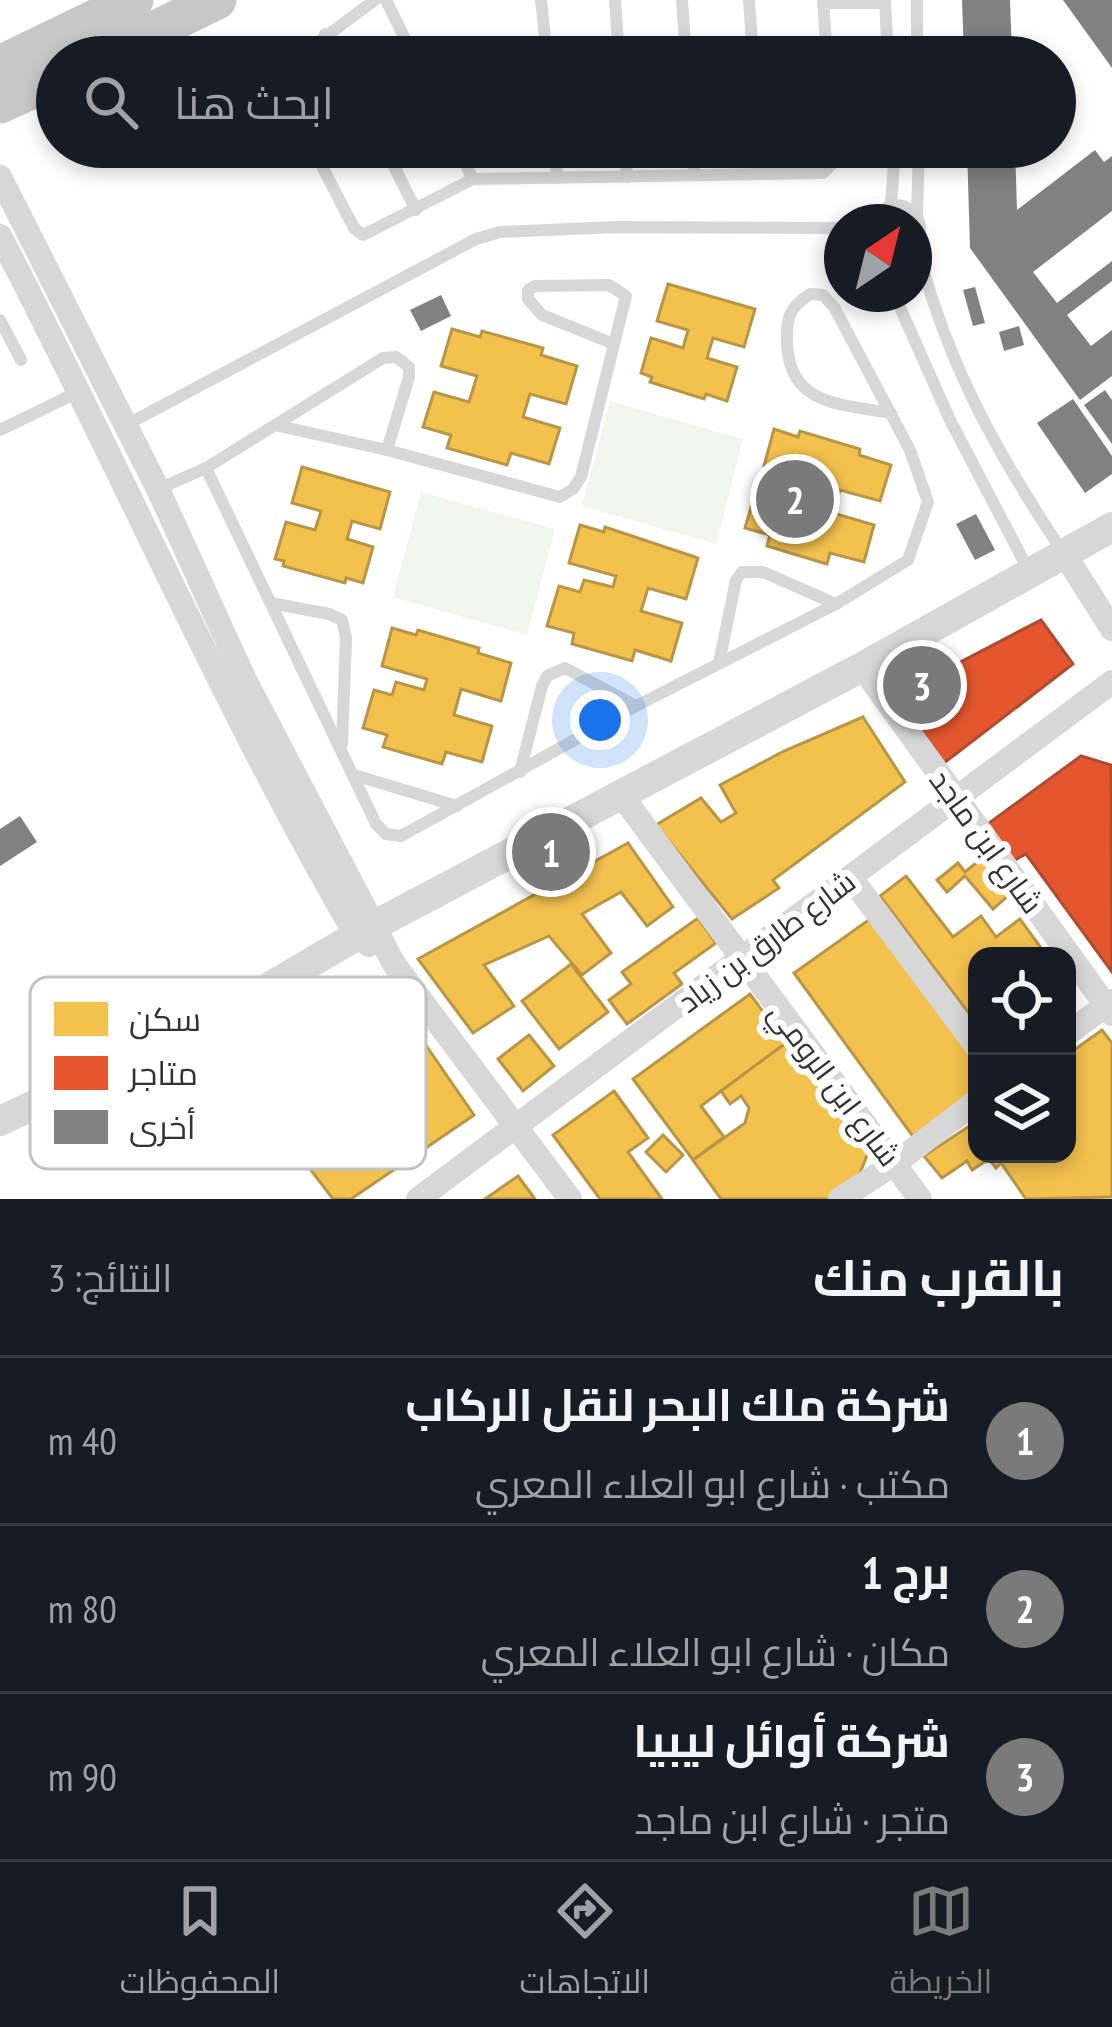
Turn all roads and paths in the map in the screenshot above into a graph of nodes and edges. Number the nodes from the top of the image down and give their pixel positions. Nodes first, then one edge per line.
1 (134, 0) edge
2 (217, 0) edge
3 (375, 0) edge
4 (386, 0) edge
5 (542, 0) edge
6 (615, 0) edge
7 (682, 0) edge
8 (749, 0) edge
9 (917, 0) edge
10 (823, 1) edge
11 (885, 2) edge
12 (326, 34) joint
13 (59, 36) edge
14 (143, 36) edge
15 (324, 36) edge
16 (403, 36) edge
17 (545, 36) edge
18 (618, 36) edge
19 (685, 36) edge
20 (752, 36) edge
21 (826, 36) edge
22 (887, 36) edge
23 (917, 36) edge
24 (36, 47) edge
25 (0, 64) edge
26 (36, 87) edge
27 (0, 104) edge
28 (323, 168) edge
29 (395, 168) edge
30 (467, 168) edge
31 (556, 168) edge
32 (626, 168) edge
33 (694, 168) edge
34 (761, 168) edge
35 (828, 168) edge
36 (894, 168) edge
37 (918, 168) edge
38 (694, 173) junction
39 (761, 173) junction
40 (0, 177) edge
41 (627, 177) junction
42 (557, 178) junction
43 (472, 179) junction
44 (891, 204) edge
45 (917, 204) edge
46 (416, 210) junction
47 (824, 228) edge
48 (0, 236) edge
49 (932, 298) edge
50 (902, 312) edge
51 (0, 320) edge
52 (614, 344) junction
53 (21, 360) dead end
54 (81, 391) junction
55 (891, 412) junction
56 (125, 425) junction
57 (279, 426) junction
58 (0, 430) edge
59 (387, 450) junction
60 (206, 468) junction
61 (158, 489) junction
62 (132, 503) junction
63 (1112, 527) edge
64 (1065, 554) junction
65 (1030, 574) junction
66 (272, 603) junction
67 (836, 604) junction
68 (1112, 629) edge
69 (719, 663) junction
70 (862, 668) junction
71 (1112, 682) edge
72 (636, 706) junction
73 (342, 747) junction
74 (520, 772) junction
75 (354, 775) junction
76 (622, 796) junction
77 (957, 799) junction
78 (457, 806) junction
79 (851, 878) junction
80 (366, 930) junction
81 (742, 959) junction
82 (286, 977) edge
83 (404, 977) edge
84 (426, 1007) edge
85 (1110, 1007) edge
86 (1076, 1028) edge
87 (968, 1035) edge
88 (30, 1107) edge
89 (968, 1108) edge
90 (0, 1121) edge
91 (515, 1127) junction
92 (894, 1164) junction
93 (418, 1199) edge
94 (570, 1199) edge
95 (841, 1199) edge
96 (920, 1199) edge

1 - 13 highway
2 - 14 highway
3 - 12 lane
4 - 16 lane
5 - 17 lane
6 - 18 lane
7 - 19 lane
8 - 20 lane
9 - 23 lane
10 - 11 lane
10 - 21 lane
11 - 22 lane
12 - 15 lane
24 - 25 highway
26 - 27 highway
28 - 46 lane
29 - 46 lane
30 - 43 lane
31 - 42 lane
32 - 41 lane
33 - 38 lane
34 - 39 lane
35 - 39 lane
36 - 44 lane
37 - 45 lane
38 - 39 lane
38 - 41 lane
40 - 56 street
41 - 42 lane
42 - 43 lane
43 - 46 lane
47 - 56 lane
48 - 54 street
49 - 64 lane
50 - 65 lane
51 - 53 lane
52 - 52 lane
52 - 59 lane
54 - 58 lane
54 - 62 street
55 - 55 lane
55 - 67 lane
56 - 61 street
57 - 59 lane
57 - 59 lane
57 - 60 lane
60 - 61 lane
60 - 66 lane
61 - 62 lane
61 - 80 street
62 - 80 street
63 - 64 street
64 - 65 street
64 - 68 street
65 - 70 street
66 - 73 lane
66 - 73 lane
67 - 69 lane
67 - 69 lane
69 - 72 lane
70 - 76 street
70 - 77 street, شارع ابن ماجد
71 - 77 street, شارع طارق بن زياد
72 - 74 lane
72 - 74 lane
73 - 75 lane
74 - 78 lane
75 - 78 lane
75 - 78 lane
76 - 80 street
76 - 81 street, شارع ابن الرومي
77 - 79 street, شارع طارق بن زياد
77 - 85 street, شارع ابن ماجد
79 - 81 street, شارع طارق بن زياد
79 - 87 street
80 - 82 street
80 - 83 street
81 - 91 street, شارع طارق بن زياد
81 - 92 street, شارع ابن الرومي
84 - 91 street
85 - 86 street
88 - 90 street
89 - 92 street
91 - 93 street, شارع طارق بن زياد
91 - 94 street
92 - 95 street
92 - 96 street, شارع ابن الرومي

